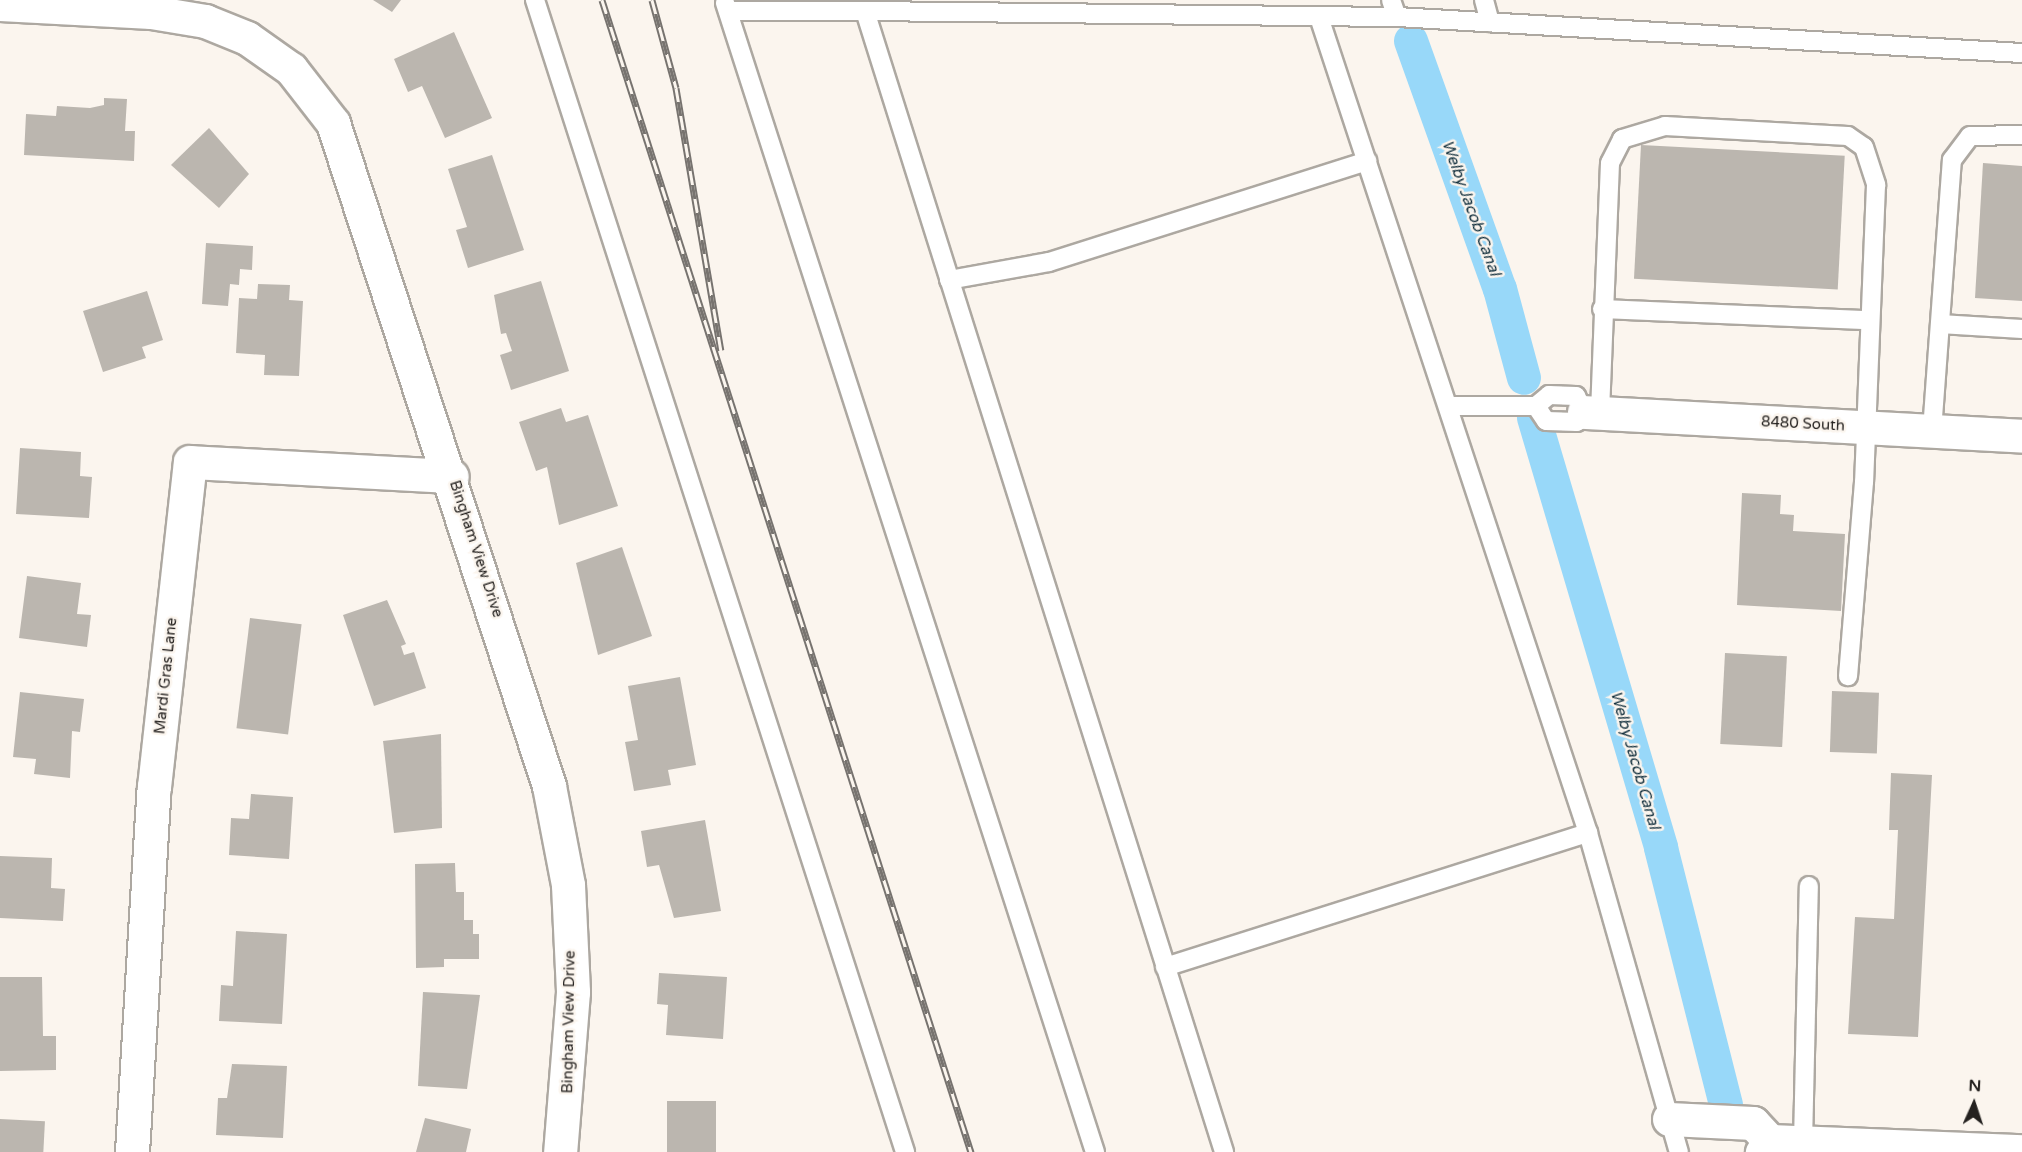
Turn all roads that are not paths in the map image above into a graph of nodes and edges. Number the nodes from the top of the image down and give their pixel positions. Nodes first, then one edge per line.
1 (535, 0) edge
2 (1391, 0) edge
3 (1484, 0) edge
4 (0, 4) edge
5 (726, 6) edge
6 (865, 11) junction
7 (1319, 16) junction
8 (1397, 17) junction
9 (1490, 22) junction
10 (2022, 53) edge
11 (2022, 135) edge
12 (1367, 161) junction
13 (950, 280) junction
14 (1602, 309) junction
15 (1869, 320) junction
16 (1940, 324) junction
17 (2022, 329) edge
18 (1448, 406) junction
19 (1536, 406) junction
20 (1592, 412) junction
21 (1863, 427) junction
22 (1932, 431) junction
23 (2022, 436) edge
24 (452, 476) junction
25 (1848, 676) dead end
26 (1588, 833) junction
27 (1809, 886) dead end
28 (1165, 967) junction
29 (1670, 1119) junction
30 (1777, 1146) edge
31 (1927, 1150) edge
32 (2022, 1151) edge
33 (132, 1152) edge
34 (560, 1152) edge
35 (905, 1152) edge
36 (1095, 1152) edge
37 (1224, 1152) edge
38 (1679, 1152) edge

1 - 35 lane
2 - 8 lane
3 - 9 lane
4 - 24 street, Bingham View Drive
5 - 6 lane
5 - 36 lane
6 - 7 lane
6 - 13 lane
7 - 8 lane
7 - 12 lane
8 - 9 lane
9 - 10 lane
11 - 16 lane
12 - 13 lane
12 - 18 lane
13 - 28 lane
14 - 15 lane
14 - 15 lane
14 - 20 lane
15 - 21 lane
16 - 17 lane
16 - 22 lane
18 - 19 lane
18 - 26 lane
19 - 20 lane
19 - 20 lane
20 - 21 street, 8480 South
21 - 22 street, 8480 South
21 - 25 lane
22 - 23 street, 8480 South
24 - 33 street, Mardi Gras Lane
24 - 34 street, Bingham View Drive
26 - 28 lane
26 - 29 lane
27 - 30 lane
28 - 37 lane
29 - 30 street
29 - 38 lane
30 - 31 street
31 - 32 street

